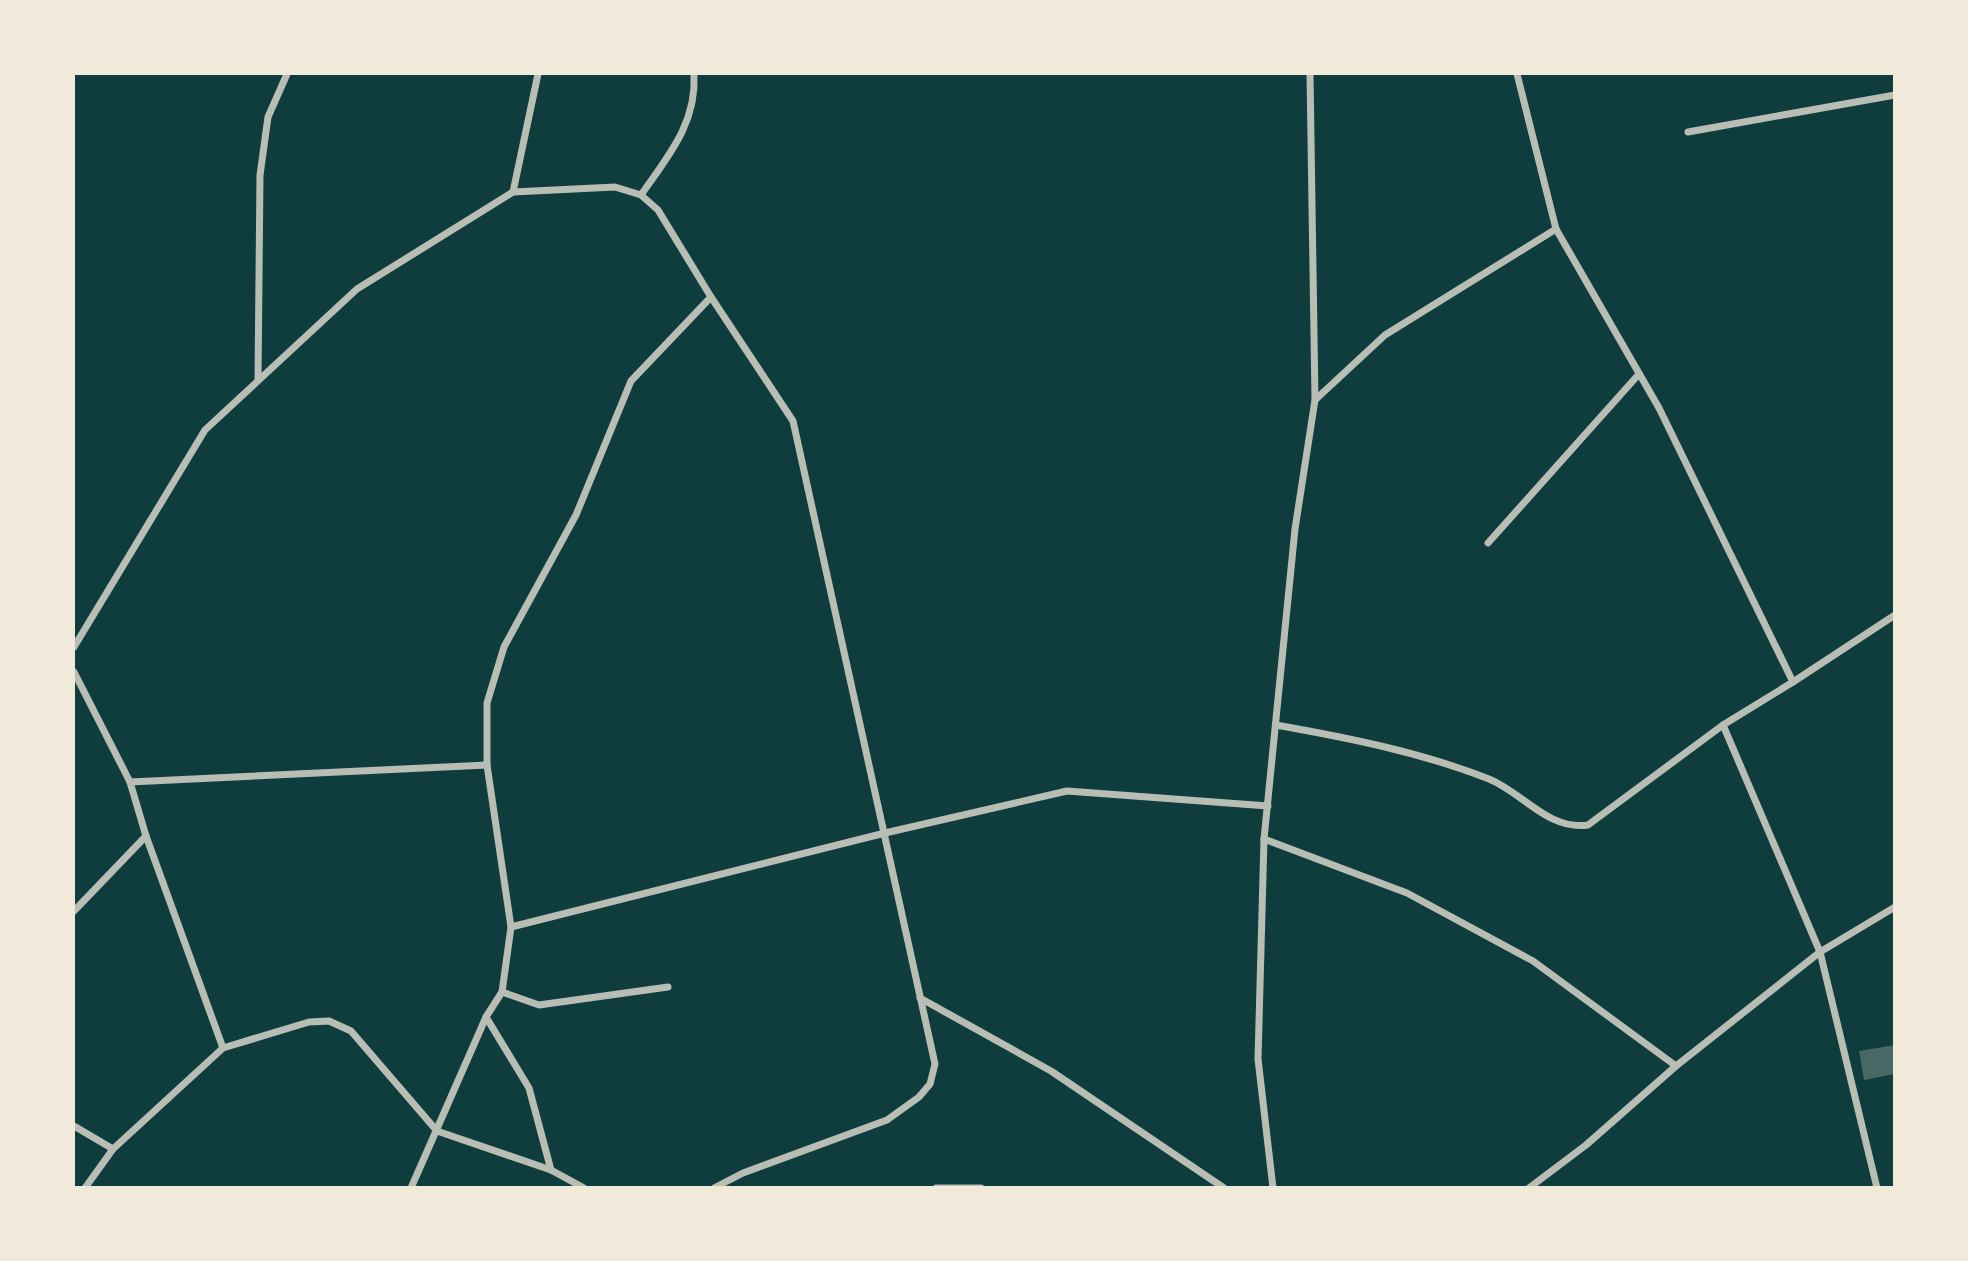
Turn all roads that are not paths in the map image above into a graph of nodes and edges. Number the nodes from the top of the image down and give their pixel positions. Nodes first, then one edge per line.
1 (288, 74) edge
2 (538, 74) edge
3 (694, 74) edge
4 (1310, 74) edge
5 (1517, 74) edge
6 (1895, 95) edge
7 (1688, 132) dead end
8 (513, 192) junction
9 (640, 195) junction
10 (1556, 229) junction
11 (710, 297) junction
12 (1639, 374) junction
13 (258, 380) junction
14 (1315, 400) junction
15 (1488, 543) dead end
16 (1895, 615) edge
17 (74, 648) edge
18 (74, 672) edge
19 (1793, 682) junction
20 (1276, 725) junction
21 (1723, 725) junction
22 (487, 765) junction
23 (130, 782) junction
24 (1268, 806) junction
25 (884, 833) junction
26 (146, 836) junction
27 (1264, 839) junction
28 (1895, 907) edge
29 (74, 911) edge
30 (511, 927) junction
31 (1820, 952) junction
32 (668, 987) dead end
33 (502, 992) junction
34 (920, 998) junction
35 (486, 1017) junction
36 (223, 1048) junction
37 (1676, 1066) junction
38 (74, 1126) edge
39 (437, 1131) junction
40 (113, 1149) junction
41 (551, 1170) junction
42 (86, 1185) edge
43 (95, 1188) edge
44 (411, 1188) edge
45 (584, 1188) edge
46 (714, 1188) edge
47 (936, 1188) edge
48 (981, 1188) edge
49 (1224, 1188) edge
50 (1273, 1188) edge
51 (1529, 1188) edge
52 (1877, 1188) edge

1 - 13 street
2 - 8 street
3 - 9 street
4 - 14 street
5 - 10 street
6 - 7 street
8 - 9 street
8 - 13 street
9 - 11 street
10 - 12 street
10 - 14 street
11 - 22 street
11 - 25 street
12 - 15 street
12 - 19 street
13 - 17 street
14 - 20 street
16 - 19 street
18 - 23 street
19 - 21 street
20 - 21 street
20 - 24 street
21 - 31 street
22 - 23 street
22 - 30 street
23 - 26 street
24 - 25 street
24 - 27 street
25 - 30 street
25 - 34 street
26 - 29 street
26 - 36 street
27 - 37 street
27 - 50 street
28 - 31 street
30 - 33 street
31 - 37 street
31 - 52 street
32 - 33 street
33 - 35 street
34 - 46 street
34 - 49 street
35 - 39 street
35 - 41 street
36 - 39 street
36 - 40 street
37 - 51 street
38 - 40 street
39 - 41 street
39 - 44 street
40 - 42 street
41 - 45 street
42 - 43 street
47 - 48 street

